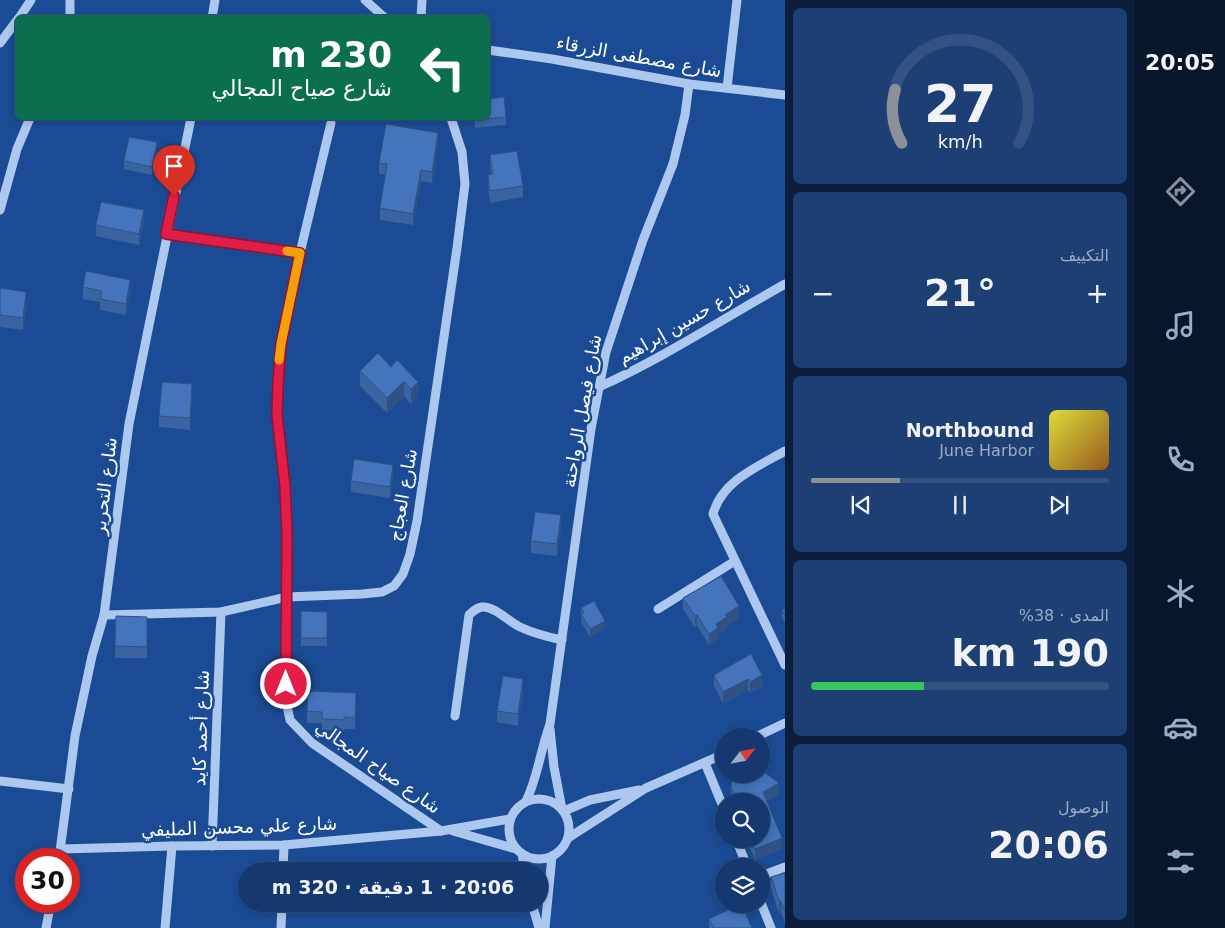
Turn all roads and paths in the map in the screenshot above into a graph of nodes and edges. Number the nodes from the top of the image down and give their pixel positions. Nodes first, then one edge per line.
1 (32, 0) edge
2 (70, 0) edge
3 (215, 0) edge
4 (365, 0) edge
5 (422, 0) edge
6 (737, 0) edge
7 (20, 15) edge
8 (70, 15) edge
9 (212, 15) edge
10 (382, 15) edge
11 (421, 15) edge
12 (15, 22) edge
13 (0, 44) edge
14 (490, 50) edge
15 (689, 84) junction
16 (727, 88) junction
17 (785, 95) edge
18 (29, 120) edge
19 (191, 120) edge
20 (452, 120) edge
21 (331, 123) dead end
22 (0, 210) edge
23 (166, 234) junction
24 (300, 253) junction
25 (785, 284) edge
26 (599, 387) junction
27 (785, 451) edge
28 (735, 561) junction
29 (287, 598) junction
30 (658, 609) dead end
31 (222, 612) junction
32 (104, 615) junction
33 (562, 640) junction
34 (785, 666) edge
35 (455, 716) dead end
36 (785, 723) edge
37 (550, 724) junction
38 (770, 730) edge
39 (715, 758) edge
40 (705, 763) junction
41 (0, 781) edge
42 (646, 788) junction
43 (69, 789) junction
44 (717, 793) edge
45 (526, 801) junction
46 (563, 810) junction
47 (510, 818) junction
48 (445, 830) junction
49 (568, 838) junction
50 (284, 845) junction
51 (172, 846) junction
52 (212, 846) junction
53 (61, 848) edge
54 (519, 851) junction
55 (80, 853) edge
56 (552, 856) junction
57 (283, 862) edge
58 (522, 862) edge
59 (785, 867) edge
60 (770, 873) edge
61 (282, 912) edge
62 (535, 912) edge
63 (49, 913) edge
64 (765, 913) edge
65 (46, 928) edge
66 (165, 928) edge
67 (281, 928) edge
68 (540, 928) edge
69 (546, 928) edge
70 (771, 928) edge

1 - 7 street
2 - 8 street
3 - 9 street
4 - 10 street
5 - 11 street
6 - 16 street
12 - 13 street
14 - 15 street, شارع مصطفى الزرقاء
15 - 16 street, شارع مصطفى الزرقاء
15 - 26 street, شارع فيصل الرواحنة
16 - 17 street, شارع مصطفى الزرقاء
18 - 22 street
19 - 23 street, شارع التحرير
20 - 29 street, شارع العجاج
21 - 24 street, شارع صياح المجالي
23 - 24 street
23 - 32 street, شارع التحرير
24 - 29 street, شارع صياح المجالي
25 - 26 street, شارع حسين إبراهيم
26 - 33 street, شارع فيصل الرواحنة
27 - 28 street
28 - 30 street
28 - 34 street
29 - 31 street, شارع العجاج
29 - 48 street, شارع صياح المجالي
31 - 32 street, شارع العجاج
31 - 52 street, شارع أحمد كايد
32 - 43 street, شارع التحرير
33 - 35 street
33 - 37 street, شارع فيصل الرواحنة
36 - 38 street
37 - 45 street, شارع فيصل الرواحنة
37 - 46 street, شارع فيصل الرواحنة
39 - 40 street
40 - 42 street
40 - 44 street
41 - 43 street
42 - 46 street
42 - 49 street
43 - 53 street, شارع التحرير
45 - 46 street
45 - 47 street
46 - 49 street
47 - 48 street, شارع علي محسن المليفي
47 - 54 street
48 - 50 street, شارع علي محسن المليفي
48 - 54 street, شارع علي محسن المليفي
49 - 56 street
50 - 52 street, شارع علي محسن المليفي
50 - 57 street
51 - 52 street, شارع علي محسن المليفي
51 - 55 street, شارع علي محسن المليفي
51 - 66 street
54 - 56 street
54 - 58 street
56 - 69 street
59 - 60 street
61 - 67 street
62 - 68 street
63 - 65 street
64 - 70 street

